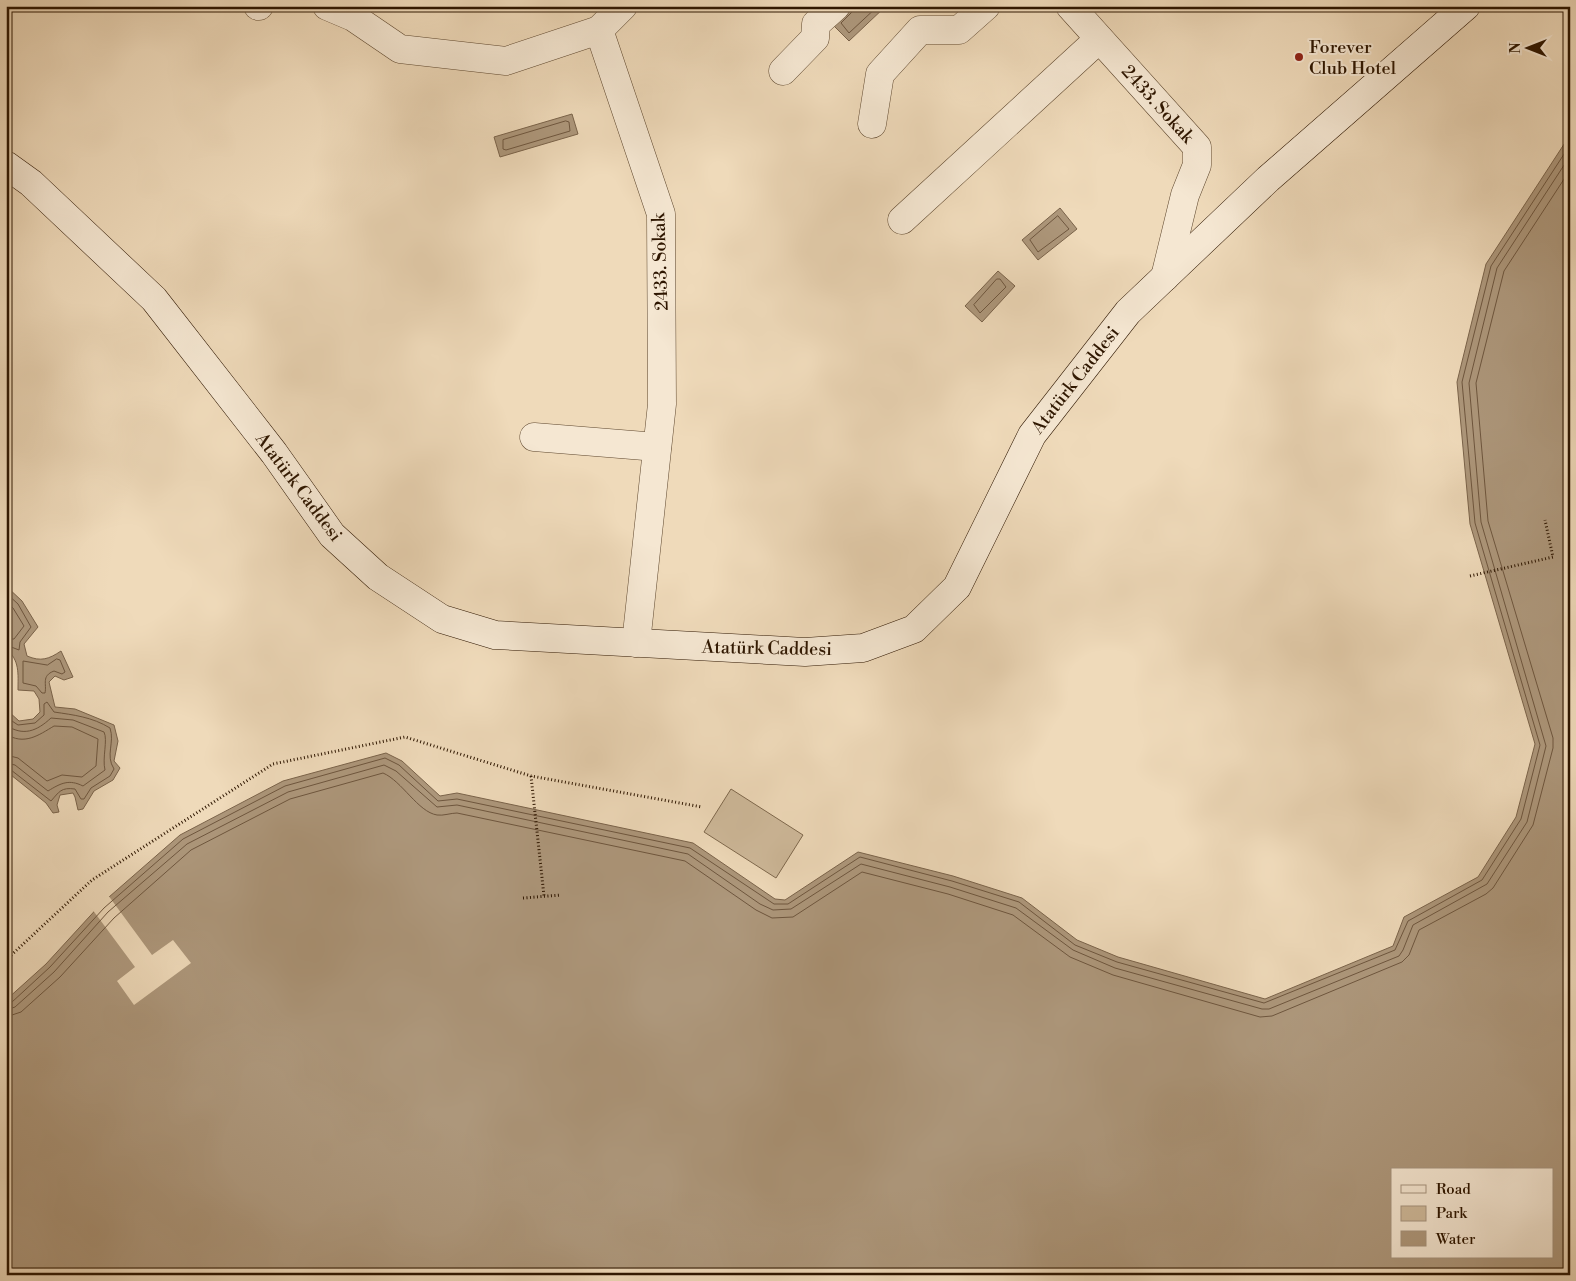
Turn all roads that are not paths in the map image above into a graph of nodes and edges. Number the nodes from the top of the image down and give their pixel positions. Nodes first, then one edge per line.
1 (327, 6) edge
2 (623, 6) edge
3 (836, 6) edge
4 (986, 6) edge
5 (1070, 6) edge
6 (1466, 6) edge
7 (599, 30) junction
8 (1099, 38) junction
9 (783, 71) dead end
10 (872, 124) dead end
11 (6, 166) edge
12 (902, 220) dead end
13 (1165, 277) junction
14 (534, 437) dead end
15 (657, 447) junction
16 (636, 643) junction

1 - 7 street
2 - 7 street
3 - 9 street
4 - 10 street
5 - 8 street, 2433. Sokak
6 - 13 street, Atatürk Caddesi
7 - 15 street, 2433. Sokak
8 - 12 street
8 - 13 street, 2433. Sokak
11 - 16 street, Atatürk Caddesi
13 - 16 street, Atatürk Caddesi
14 - 15 street
15 - 16 street, 2433. Sokak

